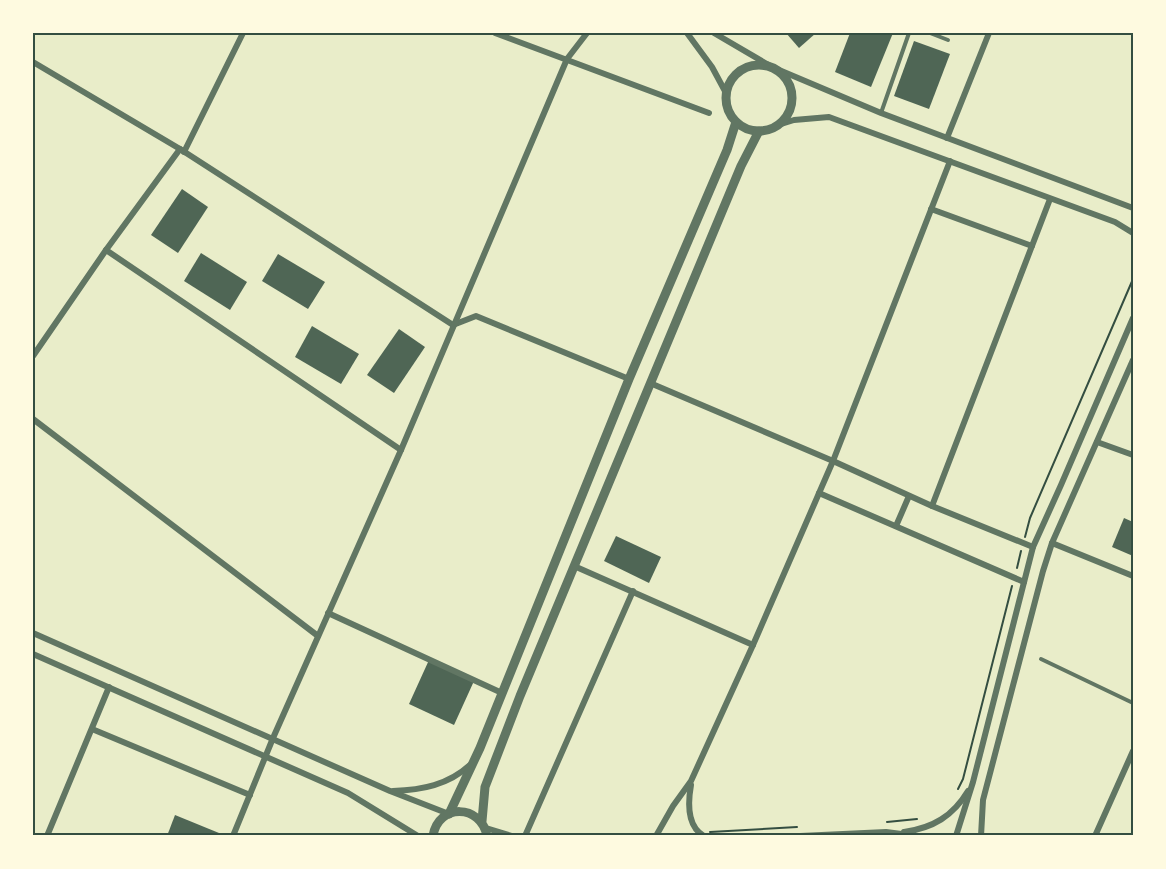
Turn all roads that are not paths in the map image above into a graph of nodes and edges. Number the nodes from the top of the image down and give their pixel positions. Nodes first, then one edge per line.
1 (243, 33) edge
2 (495, 33) edge
3 (687, 33) edge
4 (714, 33) edge
5 (909, 33) edge
6 (930, 33) edge
7 (989, 33) edge
8 (584, 34) edge
9 (948, 40) dead end
10 (567, 59) junction
11 (33, 62) edge
12 (772, 67) junction
13 (726, 93) junction
14 (709, 113) dead end
15 (881, 113) junction
16 (736, 122) junction
17 (778, 125) junction
18 (759, 131) junction
19 (947, 138) junction
20 (182, 151) junction
21 (950, 161) junction
22 (1050, 199) junction
23 (1133, 208) edge
24 (931, 209) junction
25 (1133, 233) edge
26 (1032, 246) junction
27 (106, 250) junction
28 (1133, 318) edge
29 (453, 325) junction
30 (33, 356) edge
31 (1133, 360) edge
32 (629, 378) junction
33 (650, 383) junction
34 (33, 419) edge
35 (1097, 442) junction
36 (401, 450) junction
37 (1133, 455) edge
38 (833, 461) junction
39 (819, 493) junction
40 (909, 496) junction
41 (932, 506) junction
42 (896, 526) junction
43 (1052, 543) junction
44 (1032, 547) junction
45 (574, 566) junction
46 (1133, 576) edge
47 (1024, 582) junction
48 (633, 591) junction
49 (328, 613) junction
50 (33, 633) edge
51 (318, 636) junction
52 (753, 645) junction
53 (33, 654) edge
54 (1041, 659) dead end
55 (109, 687) junction
56 (502, 693) junction
57 (1133, 703) edge
58 (92, 729) junction
59 (273, 738) junction
60 (1133, 751) edge
61 (266, 756) junction
62 (1131, 760) edge
63 (472, 763) junction
64 (691, 781) junction
65 (973, 782) junction
66 (390, 791) junction
67 (250, 795) junction
68 (449, 814) junction
69 (485, 828) edge
70 (899, 833) junction
71 (47, 836) edge
72 (233, 836) edge
73 (418, 836) edge
74 (433, 836) edge
75 (512, 836) edge
76 (525, 836) edge
77 (656, 836) edge
78 (704, 836) edge
79 (800, 836) edge
80 (917, 836) edge
81 (956, 836) edge
82 (981, 836) edge
83 (1095, 836) edge

1 - 20 street
2 - 10 street
3 - 13 street
4 - 12 street
5 - 15 lane
6 - 9 lane
7 - 19 street
8 - 10 street
10 - 14 street
10 - 29 street
11 - 20 street
12 - 13 street
12 - 15 street
12 - 17 street
13 - 16 street
15 - 19 street
16 - 18 street
16 - 32 street
17 - 18 street
17 - 21 street
18 - 33 street
19 - 23 street
20 - 27 street
20 - 29 street
21 - 22 street
21 - 24 street
22 - 25 street
22 - 26 street
24 - 26 street
24 - 38 street
26 - 41 street
27 - 30 street
27 - 36 street
28 - 44 street
29 - 32 street
29 - 36 street
31 - 35 street
32 - 56 street
33 - 38 street
33 - 45 street
34 - 51 street
35 - 37 street
35 - 43 street
36 - 49 street
38 - 39 street
38 - 40 street
39 - 42 street
39 - 52 street
40 - 41 street
40 - 42 street
41 - 44 street
42 - 47 street
43 - 46 street
43 - 82 street
44 - 47 street
45 - 48 street
45 - 69 street
47 - 65 street
48 - 52 street
48 - 76 street
49 - 51 street
49 - 56 street
50 - 59 street
51 - 59 street
52 - 64 street
53 - 55 street
54 - 57 lane
55 - 58 street
55 - 61 street
56 - 63 street
58 - 67 street
58 - 71 street
59 - 61 street
59 - 66 street
60 - 62 street
61 - 67 street
61 - 73 street
62 - 83 street
63 - 66 street
63 - 68 street
64 - 77 street
64 - 78 street
65 - 70 street
65 - 81 street
66 - 68 street
67 - 72 street
68 - 69 street
68 - 74 street
69 - 75 street
70 - 79 street
70 - 80 street

